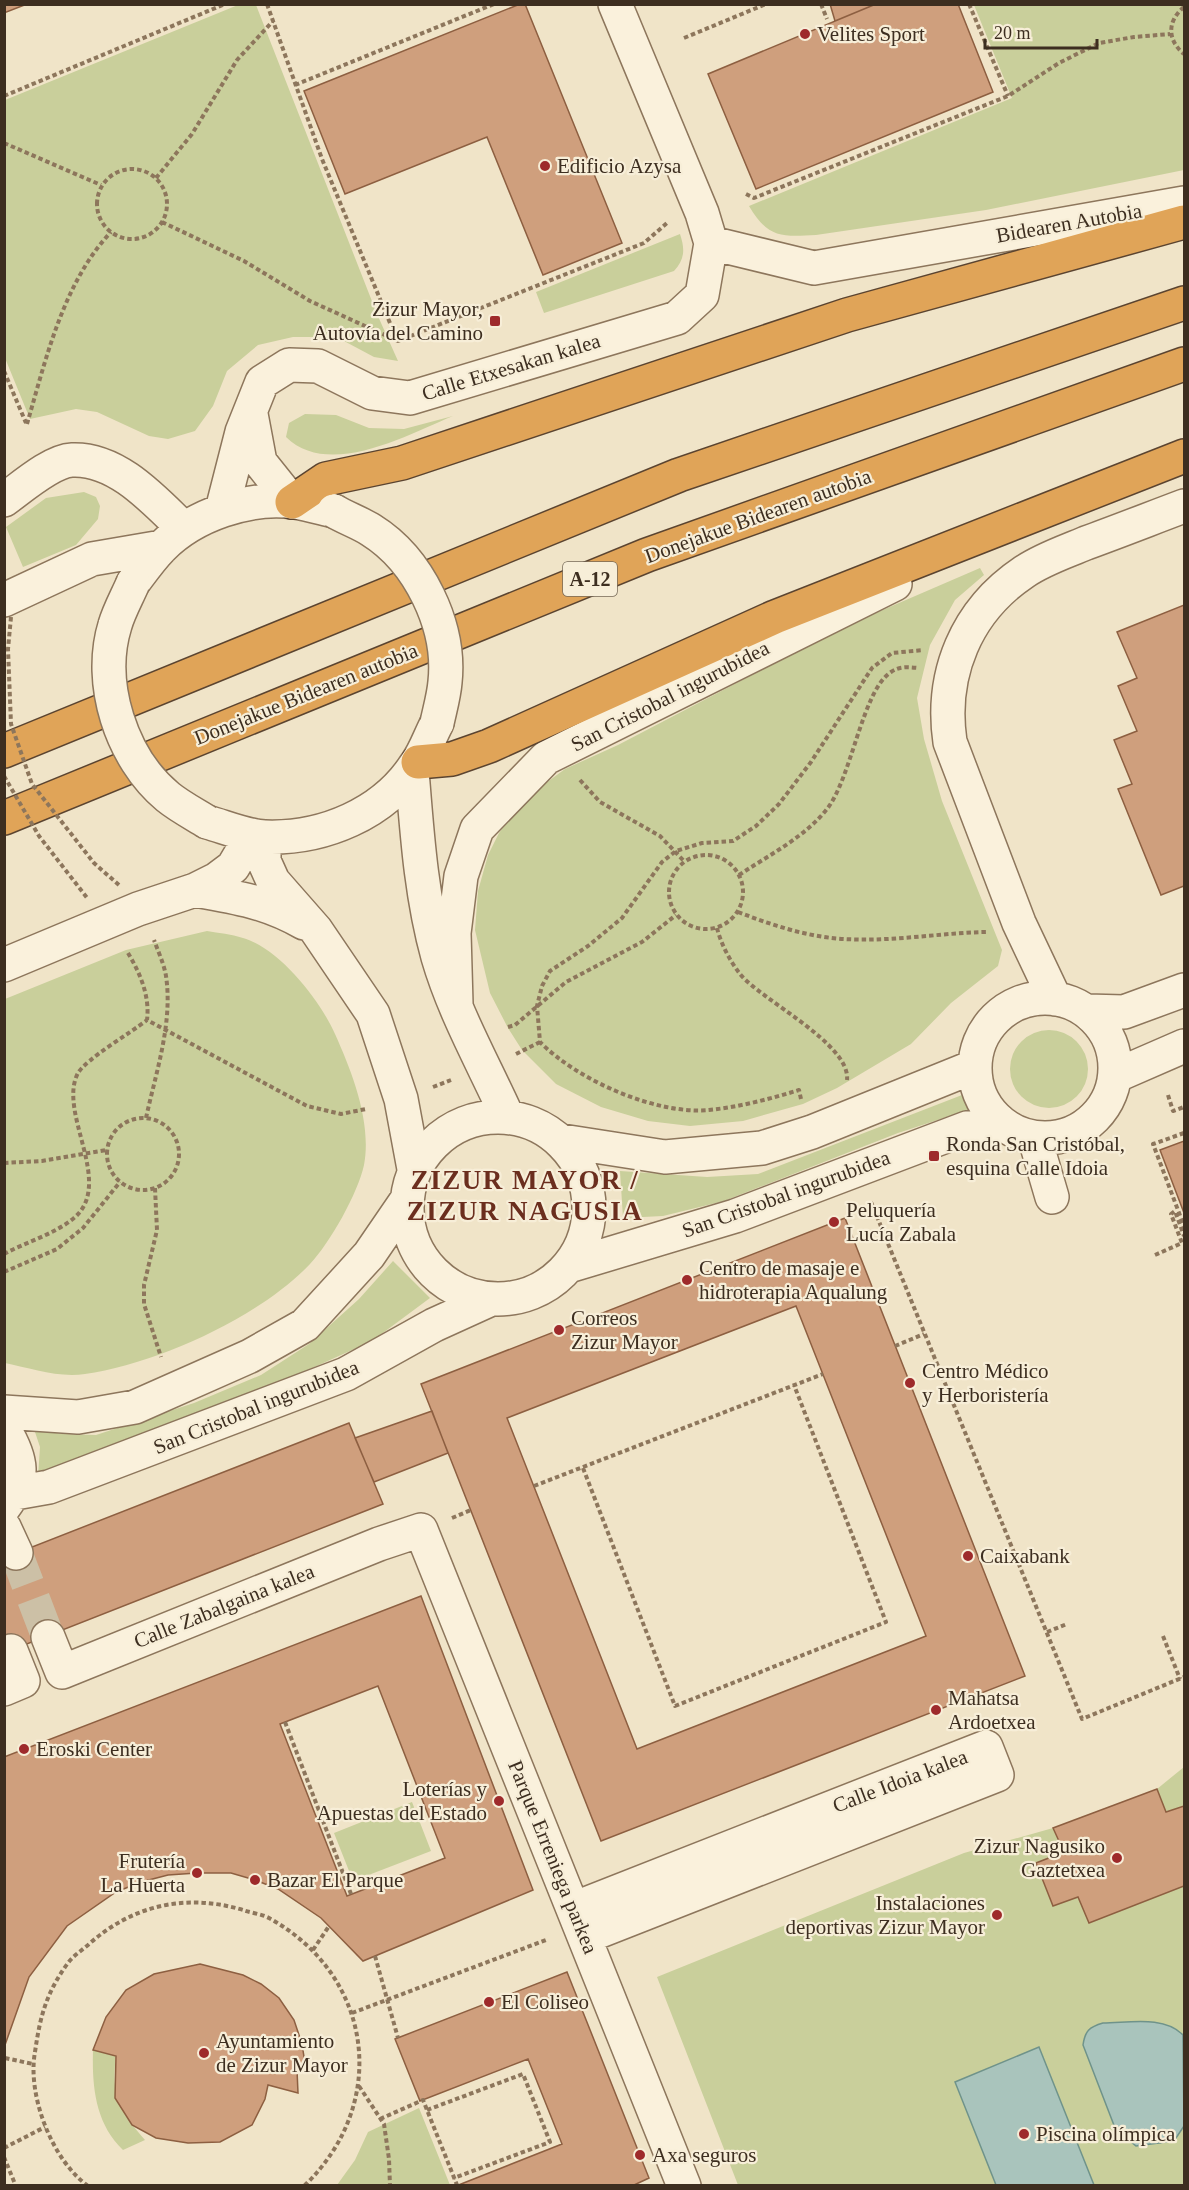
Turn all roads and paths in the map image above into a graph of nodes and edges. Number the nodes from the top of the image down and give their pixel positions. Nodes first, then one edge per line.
1 (225, 4) edge
2 (267, 4) edge
3 (494, 4) edge
4 (615, 4) edge
5 (766, 4) edge
6 (821, 4) edge
7 (969, 4) edge
8 (1185, 7) edge
9 (827, 19) dead end
10 (273, 21) junction
11 (1170, 34) junction
12 (684, 38) dead end
13 (1185, 54) edge
14 (295, 85) junction
15 (4, 96) edge
16 (1008, 96) junction
17 (4, 143) edge
18 (156, 178) junction
19 (101, 185) junction
20 (746, 194) dead end
21 (1185, 202) edge
22 (162, 222) junction
23 (1185, 222) edge
24 (668, 223) dead end
25 (111, 232) junction
26 (711, 243) junction
27 (1185, 303) edge
28 (398, 341) junction
29 (1185, 364) edge
30 (4, 371) edge
31 (251, 411) junction
32 (1185, 456) edge
33 (4, 500) edge
34 (292, 502) junction
35 (1185, 506) edge
36 (222, 510) junction
37 (1042, 511) junction
38 (173, 538) junction
39 (8, 608) edge
40 (954, 664) junction
41 (4, 751) edge
42 (415, 766) junction
43 (4, 776) edge
44 (577, 776) dead end
45 (4, 818) edge
46 (258, 836) junction
47 (676, 850) junction
48 (684, 861) junction
49 (740, 875) junction
50 (195, 890) junction
51 (129, 898) junction
52 (88, 899) dead end
53 (738, 912) junction
54 (676, 915) junction
55 (717, 928) junction
56 (316, 930) junction
57 (995, 932) dead end
58 (123, 944) dead end
59 (4, 965) edge
60 (1185, 990) edge
61 (1055, 999) junction
62 (456, 1004) junction
63 (537, 1006) junction
64 (1087, 1011) junction
65 (147, 1020) junction
66 (508, 1027) dead end
67 (165, 1029) junction
68 (1185, 1046) edge
69 (973, 1067) junction
70 (1115, 1076) junction
71 (847, 1081) dead end
72 (1168, 1095) dead end
73 (802, 1104) dead end
74 (1185, 1107) edge
75 (371, 1109) dead end
76 (507, 1116) junction
77 (146, 1118) junction
78 (1001, 1125) junction
79 (1185, 1133) edge
80 (1035, 1139) junction
81 (562, 1141) junction
82 (106, 1150) junction
83 (85, 1154) junction
84 (4, 1163) edge
85 (414, 1169) junction
86 (120, 1182) junction
87 (155, 1188) junction
88 (1052, 1197) dead end
89 (406, 1201) junction
90 (870, 1202) dead end
91 (1185, 1226) edge
92 (1185, 1236) edge
93 (4, 1254) edge
94 (1155, 1255) dead end
95 (572, 1265) junction
96 (4, 1272) edge
97 (489, 1300) junction
98 (924, 1334) junction
99 (895, 1346) dead end
100 (163, 1361) dead end
101 (823, 1374) dead end
102 (794, 1385) junction
103 (4, 1412) edge
104 (4, 1429) edge
105 (583, 1468) junction
106 (534, 1486) dead end
107 (10, 1500) edge
108 (421, 1530) joint
109 (1067, 1624) dead end
110 (1047, 1632) junction
111 (1163, 1636) dead end
112 (48, 1637) tunnel mouth
113 (11, 1651) dead end
114 (1182, 1678) edge
115 (4, 1689) edge
116 (285, 1722) dead end
117 (351, 1894) dead end
118 (579, 1923) junction
119 (329, 1926) dead end
120 (550, 1938) dead end
121 (313, 1950) junction
122 (375, 1956) dead end
123 (388, 2000) junction
124 (352, 2013) junction
125 (398, 2038) dead end
126 (5, 2058) edge
127 (33, 2064) junction
128 (359, 2085) junction
129 (427, 2110) junction
130 (380, 2119) junction
131 (45, 2127) junction
132 (4, 2148) edge
133 (4, 2157) edge
134 (454, 2178) junction
135 (15, 2184) edge
136 (86, 2185) edge
137 (457, 2185) edge
138 (304, 2186) edge
139 (390, 2186) edge
140 (684, 2186) edge

1 - 15 path
2 - 10 path
3 - 14 path
4 - 26 street, Calle Etxesakan kalea
5 - 12 path
6 - 9 path
7 - 16 path
8 - 11 path
10 - 14 path
10 - 18 path
11 - 13 path
11 - 16 path
14 - 28 path
16 - 20 path
17 - 19 path
18 - 19 path
18 - 22 path
19 - 25 path
21 - 26 street, Bidearen Autobia
22 - 25 path
22 - 28 path
23 - 34 highway
24 - 28 path
25 - 30 path
26 - 31 street, Calle Etxesakan kalea
27 - 41 highway
29 - 45 highway, Donejakue Bidearen autobia / A-12
31 - 34 street
31 - 36 street, Calle Etxesakan kalea
32 - 37 highway
33 - 38 street
34 - 36 street
34 - 42 street, bridge
35 - 40 street
36 - 38 street
37 - 42 highway
37 - 62 street, San Cristobal ingurubidea
38 - 39 street
38 - 46 street, bridge
39 - 51 path, bridge
40 - 47 path
40 - 49 path
40 - 61 street
42 - 46 street
42 - 62 street, San Cristobal ingurubidea
43 - 52 path, bridge
44 - 47 path
46 - 50 street
46 - 56 street
47 - 48 path
47 - 63 path
48 - 49 path
48 - 54 path
49 - 53 path
50 - 51 street
50 - 56 street
51 - 59 street
51 - 67 path
53 - 55 path
53 - 57 path
54 - 55 path
54 - 63 path
55 - 71 path
56 - 85 street
58 - 65 path
60 - 64 street
61 - 64 street
61 - 69 street
62 - 76 street, San Cristobal ingurubidea
63 - 66 path
63 - 73 path
64 - 70 street
65 - 67 path
65 - 83 path
67 - 75 path
67 - 77 path
68 - 70 street
69 - 78 street
69 - 81 street
70 - 80 street
72 - 74 path
76 - 81 street
76 - 85 street
77 - 82 path
77 - 87 path
78 - 80 street
78 - 95 street, San Cristobal ingurubidea
79 - 91 path
80 - 88 street
81 - 95 street
82 - 83 path
82 - 86 path
83 - 84 path
83 - 93 path
85 - 89 street
86 - 87 path
86 - 96 path
87 - 100 path
89 - 97 street
89 - 103 street
90 - 98 path
92 - 94 path
95 - 97 street
97 - 107 street, San Cristobal ingurubidea
98 - 99 path
98 - 110 path
101 - 102 path
102 - 105 path
102 - 105 path
104 - 107 street
105 - 106 path
108 - 112 street, Calle Zabalgaina kalea
108 - 118 street, Parque Erreniega parkea
109 - 110 path
110 - 114 path
111 - 114 path
113 - 115 street
116 - 117 path
118 - 118 street, Calle Idoia kalea
118 - 140 street, Parque Erreniega parkea
119 - 121 path
120 - 123 path
121 - 124 path
121 - 127 path
122 - 123 path
123 - 124 path
123 - 125 path
124 - 128 path
126 - 127 path
127 - 131 path
128 - 130 path
128 - 138 path
129 - 130 path
129 - 134 path
129 - 134 path
130 - 139 path
131 - 132 path
131 - 136 path
133 - 135 path
134 - 137 path

